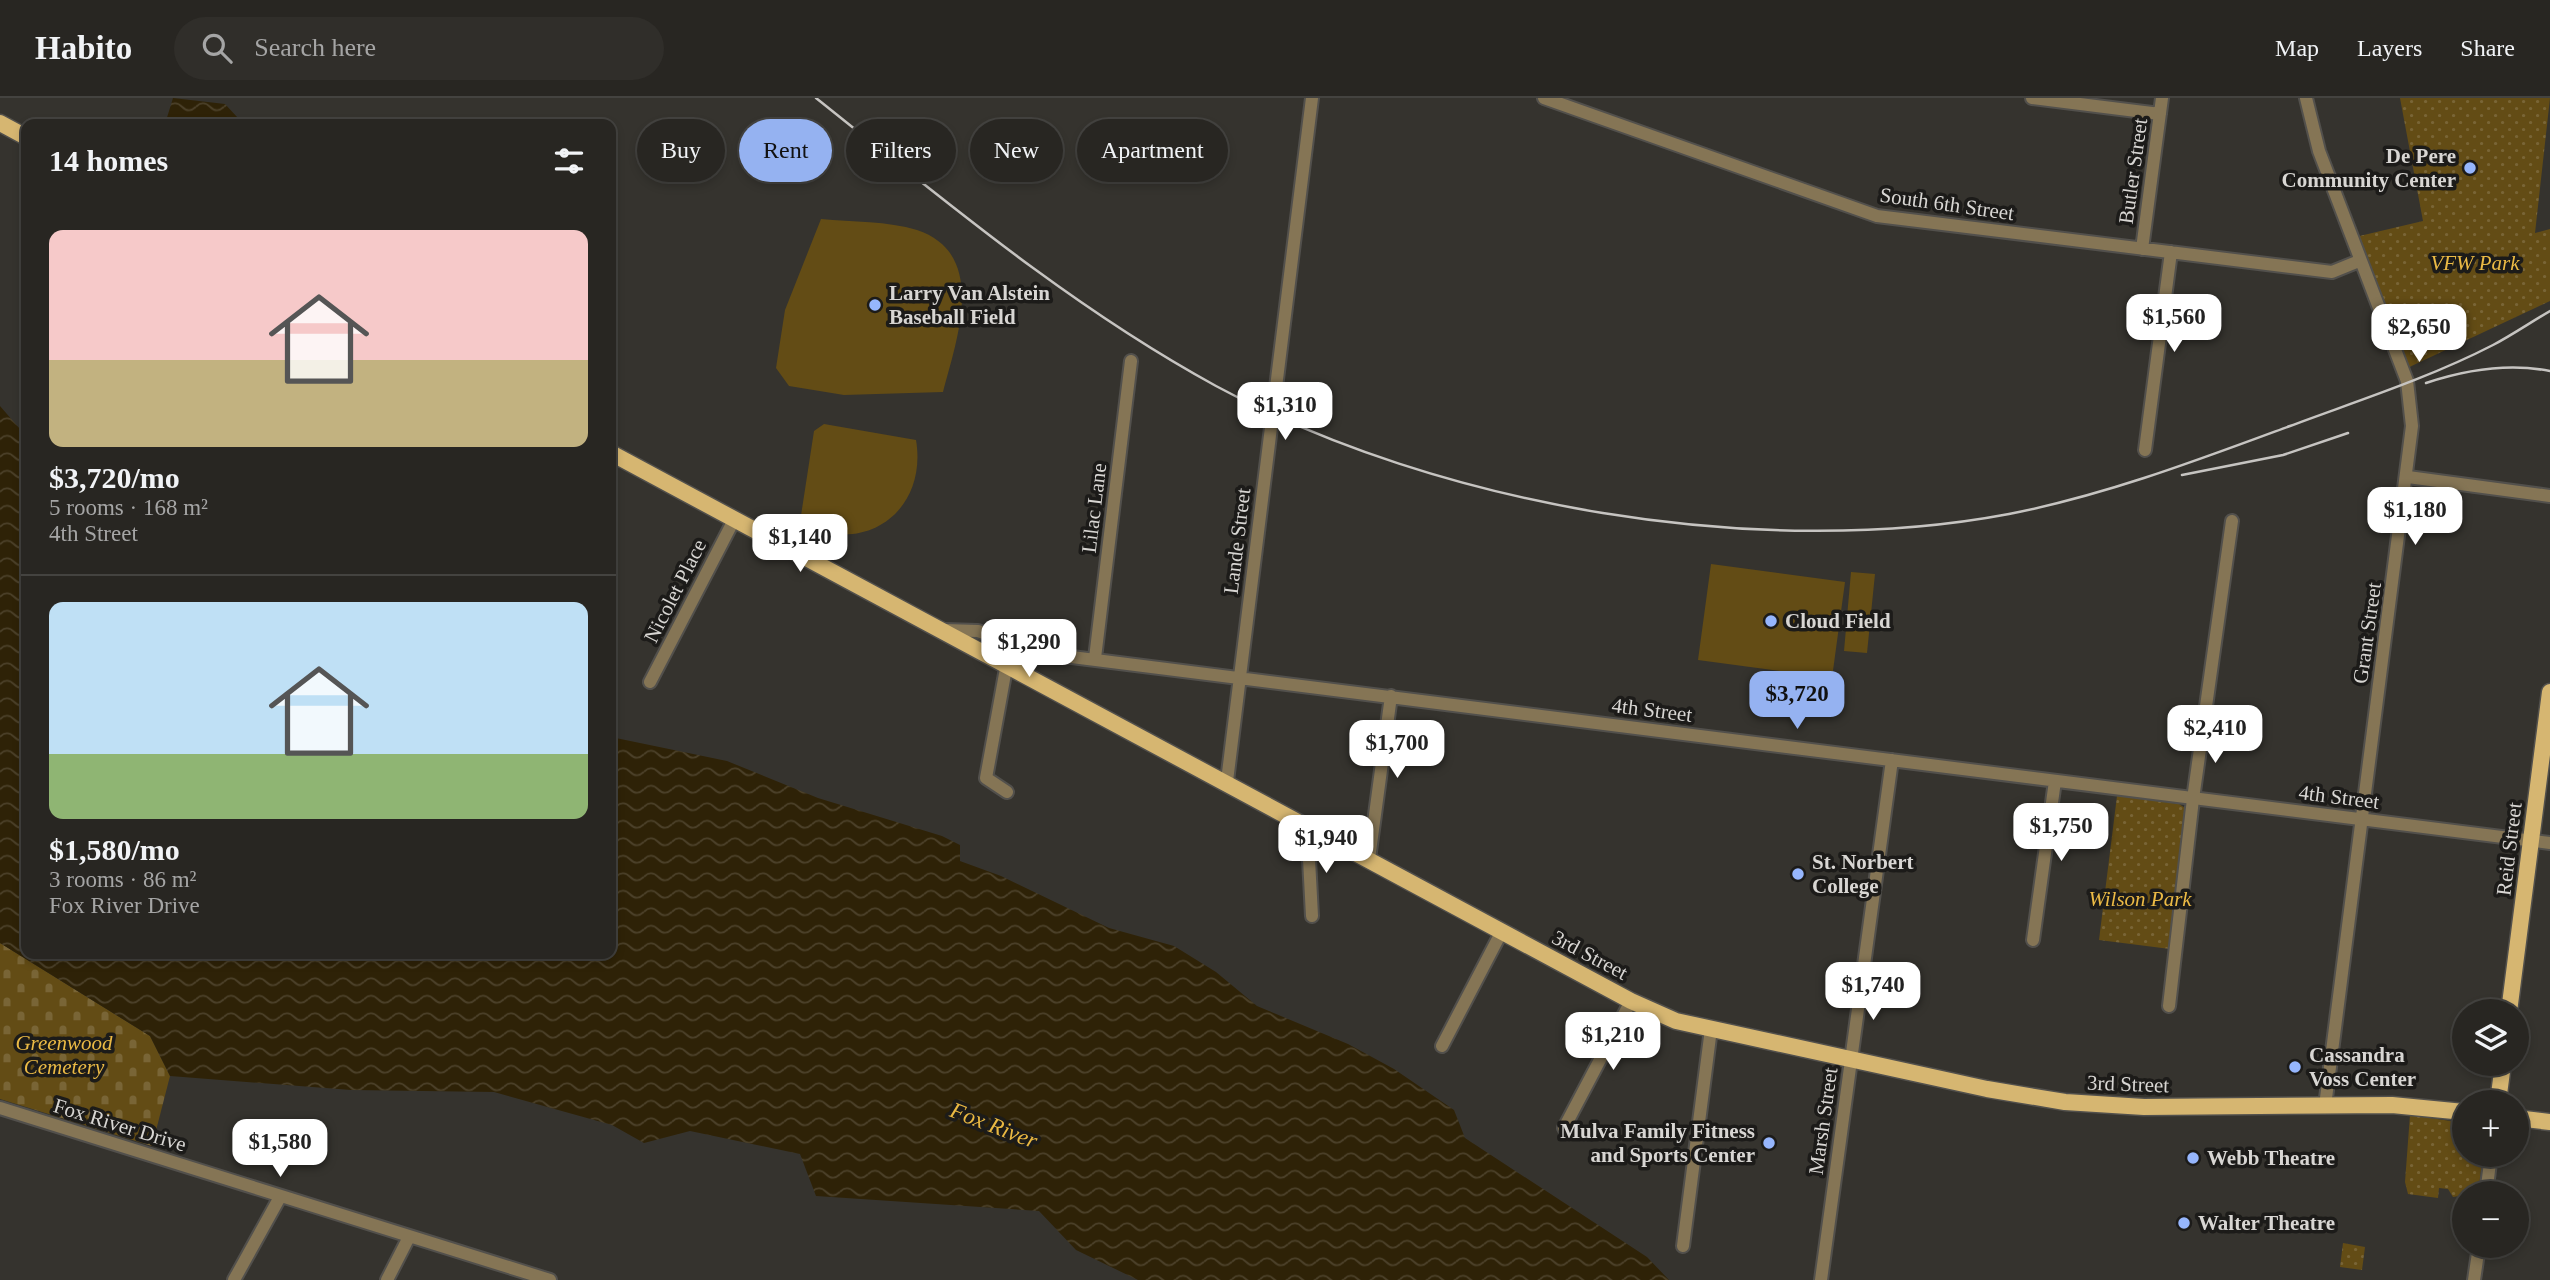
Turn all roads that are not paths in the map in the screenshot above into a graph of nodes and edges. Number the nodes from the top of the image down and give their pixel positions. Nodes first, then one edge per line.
1 (1312, 98) edge
2 (1544, 98) edge
3 (2032, 98) edge
4 (2162, 98) edge
5 (2306, 98) edge
6 (1578, 104) edge
7 (2160, 114) junction
8 (0, 123) edge
9 (21, 135) edge
10 (2142, 249) junction
11 (2171, 252) junction
12 (2359, 261) junction
13 (1131, 361) dead end
14 (2145, 450) dead end
15 (616, 456) edge
16 (2408, 477) junction
17 (2550, 496) edge
18 (734, 518) junction
19 (2232, 521) dead end
20 (944, 630) junction
21 (1021, 646) junction
22 (1040, 653) junction
23 (1095, 658) junction
24 (1007, 663) junction
25 (1240, 677) junction
26 (650, 682) dead end
27 (2550, 692) edge
28 (1391, 696) junction
29 (1892, 760) junction
30 (1227, 781) junction
31 (2055, 781) junction
32 (1007, 792) dead end
33 (2193, 799) junction
34 (2362, 819) junction
35 (1318, 832) junction
36 (2531, 841) junction
37 (2550, 843) edge
38 (1369, 859) junction
39 (1312, 916) dead end
40 (1502, 931) junction
41 (2033, 940) dead end
42 (2512, 999) edge
43 (1632, 1001) junction
44 (2169, 1006) dead end
45 (1711, 1029) junction
46 (1442, 1046) dead end
47 (1851, 1060) junction
48 (2325, 1106) junction
49 (0, 1108) edge
50 (2452, 1111) edge
51 (2529, 1120) edge
52 (2550, 1122) edge
53 (1564, 1128) dead end
54 (280, 1196) junction
55 (409, 1237) junction
56 (1683, 1247) dead end
57 (2477, 1258) edge
58 (234, 1280) edge
59 (387, 1280) edge
60 (550, 1280) edge
61 (1821, 1280) edge
62 (2474, 1280) edge

1 - 25 street, Lande Street
2 - 6 street, South 6th Street
3 - 7 street
4 - 7 street, Butler Street
5 - 12 street, Grant Street
6 - 10 street, South 6th Street
7 - 10 street, Butler Street
8 - 9 main road
10 - 11 street, South 6th Street
11 - 12 street, South 6th Street
11 - 14 street
12 - 16 street, Grant Street
13 - 23 street, Lilac Lane
15 - 18 main road, 3rd Street
16 - 17 street
16 - 34 street, Grant Street
18 - 20 main road, 3rd Street
18 - 26 street, Nicolet Place
19 - 33 street
20 - 21 street, 4th Street
20 - 24 main road, 3rd Street
21 - 22 street, 4th Street
21 - 24 street
22 - 23 street, 4th Street
22 - 24 street, 4th Street
23 - 25 street, 4th Street
24 - 30 main road, 3rd Street
24 - 32 street
25 - 28 street, 4th Street
25 - 30 street, Lande Street
27 - 36 main road, Reid Street
28 - 29 street, 4th Street
28 - 38 street
29 - 31 street, 4th Street
29 - 47 street, Marsh Street
30 - 35 main road, 3rd Street
31 - 33 street, 4th Street
31 - 41 street
33 - 34 street, 4th Street
33 - 44 street
34 - 36 street, 4th Street
34 - 48 street, Grant Street
35 - 38 main road, 3rd Street
35 - 39 street
36 - 37 street, 4th Street
36 - 42 main road, Reid Street
38 - 40 main road, 3rd Street
40 - 43 main road, 3rd Street
40 - 46 street
43 - 45 main road, 3rd Street
43 - 53 street
45 - 47 main road, 3rd Street
45 - 56 street
47 - 48 main road, 3rd Street
47 - 61 street, Marsh Street
48 - 50 main road, 3rd Street
49 - 54 street, Fox River Drive
51 - 52 main road
54 - 55 street, Fox River Drive
54 - 58 street
55 - 59 street
55 - 60 street, Fox River Drive
57 - 62 street

